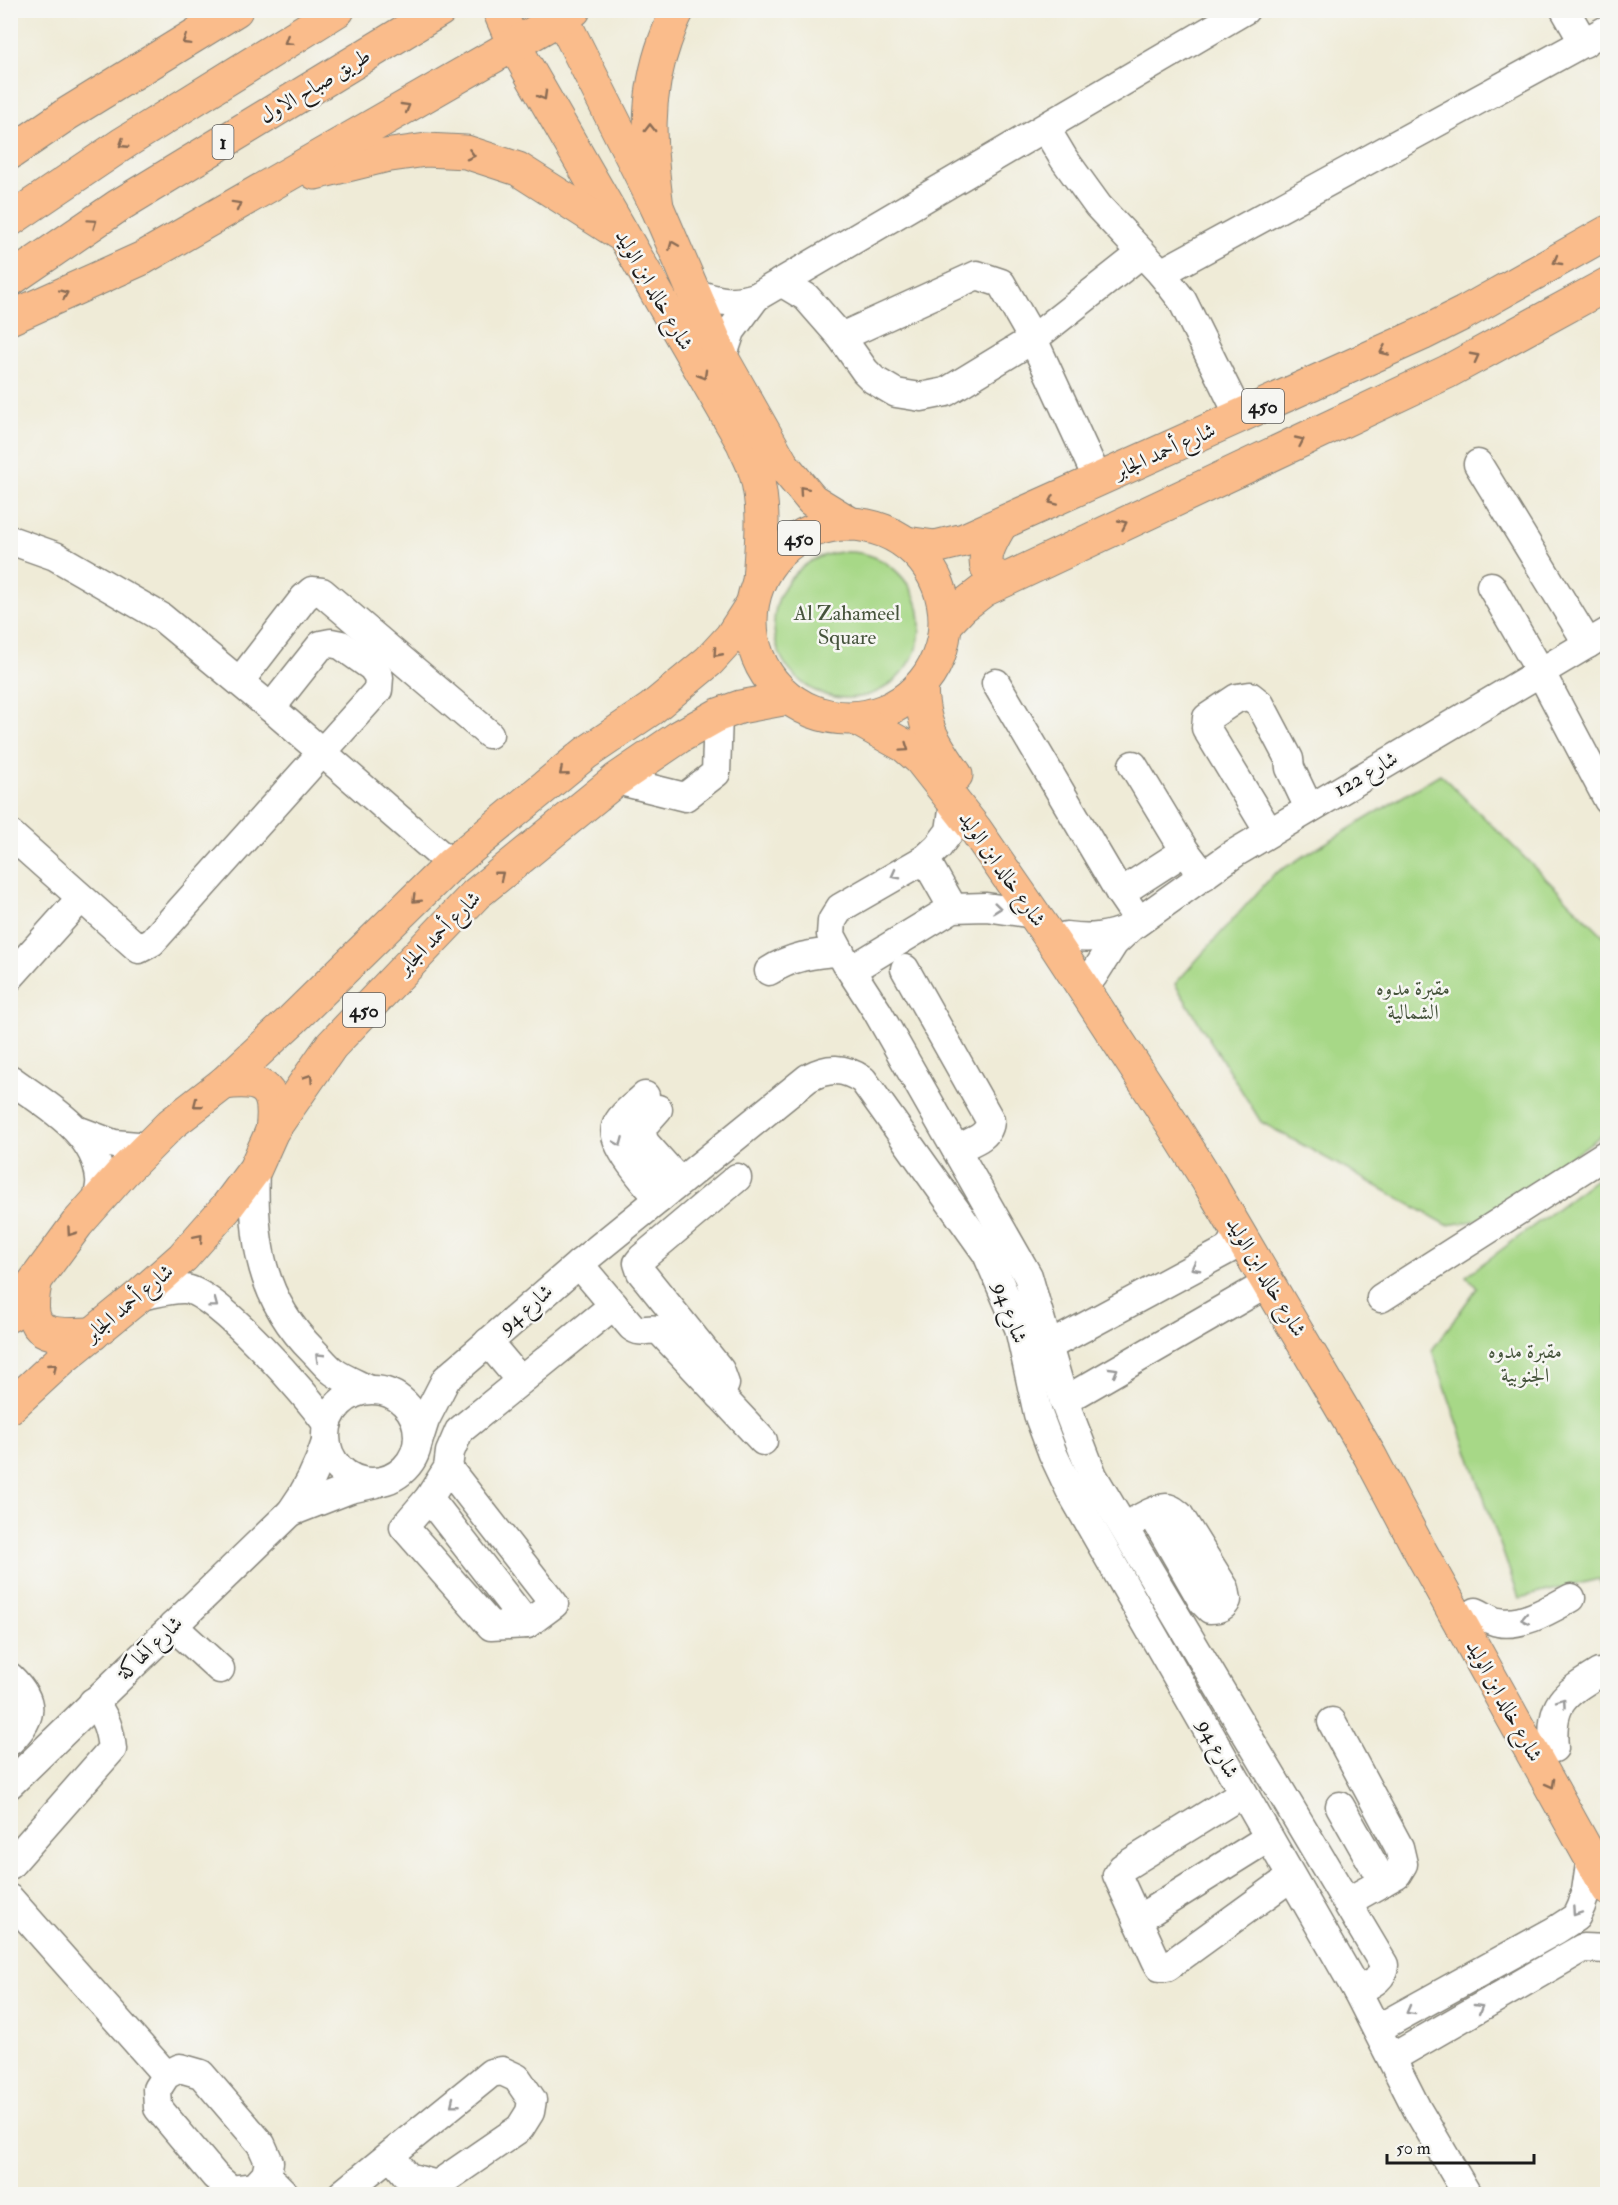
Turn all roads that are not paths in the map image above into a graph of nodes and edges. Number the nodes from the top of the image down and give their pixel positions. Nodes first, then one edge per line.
1 (236, 10) edge
2 (338, 10) edge
3 (440, 10) edge
4 (499, 10) edge
5 (678, 10) edge
6 (1245, 10) edge
7 (1565, 10) edge
8 (564, 13) edge
9 (1596, 36) edge
10 (514, 45) junction
11 (1046, 129) junction
12 (10, 155) edge
13 (270, 186) junction
14 (657, 207) junction
15 (10, 220) edge
16 (1608, 232) edge
17 (623, 236) junction
18 (1151, 263) junction
19 (10, 280) edge
20 (781, 282) junction
21 (1608, 284) edge
22 (694, 292) junction
23 (756, 297) junction
24 (10, 318) edge
25 (841, 337) junction
26 (1033, 339) junction
27 (722, 358) junction
28 (1240, 417) junction
29 (1479, 464) dead end
30 (1098, 480) junction
31 (851, 524) junction
32 (1001, 524) junction
33 (10, 540) edge
34 (906, 543) junction
35 (1004, 580) junction
36 (1491, 586) dead end
37 (755, 594) junction
38 (946, 624) junction
39 (1598, 638) edge
40 (1540, 671) junction
41 (240, 681) junction
42 (996, 683) dead end
43 (921, 686) junction
44 (788, 698) junction
45 (271, 708) junction
46 (651, 709) junction
47 (718, 714) junction
48 (855, 718) junction
49 (489, 734) dead end
50 (679, 737) junction
51 (321, 752) junction
52 (1133, 765) dead end
53 (616, 780) junction
54 (1608, 800) edge
55 (954, 803) junction
56 (1315, 804) junction
57 (1269, 832) junction
58 (10, 834) edge
59 (1185, 851) junction
60 (925, 859) junction
61 (451, 864) junction
62 (1204, 876) junction
63 (1120, 893) junction
64 (81, 898) junction
65 (953, 908) junction
66 (1034, 914) junction
67 (1135, 924) junction
68 (1066, 936) junction
69 (846, 962) junction
70 (905, 969) dead end
71 (773, 976) dead end
72 (1093, 976) junction
73 (10, 977) edge
74 (10, 1079) edge
75 (224, 1083) junction
76 (651, 1102) dead end
77 (77, 1130) junction
78 (272, 1131) junction
79 (148, 1147) junction
80 (956, 1149) junction
81 (1608, 1153) edge
82 (255, 1169) junction
83 (737, 1178) dead end
84 (669, 1190) junction
85 (96, 1202) junction
86 (1238, 1231) junction
87 (579, 1264) junction
88 (35, 1284) junction
89 (1273, 1290) junction
90 (139, 1296) junction
91 (1381, 1298) dead end
92 (614, 1305) junction
93 (10, 1315) edge
94 (93, 1334) junction
95 (488, 1342) junction
96 (1049, 1346) junction
97 (446, 1379) junction
98 (520, 1380) junction
99 (373, 1389) junction
100 (720, 1395) junction
101 (1064, 1401) junction
102 (10, 1407) edge
103 (326, 1433) junction
104 (763, 1441) dead end
105 (418, 1443) junction
106 (448, 1468) junction
107 (382, 1481) junction
108 (429, 1498) junction
109 (291, 1512) junction
110 (1152, 1513) dead end
111 (1124, 1527) junction
112 (1571, 1598) dead end
113 (1476, 1612) junction
114 (178, 1621) junction
115 (527, 1623) junction
116 (225, 1665) dead end
117 (1599, 1673) dead end
118 (10, 1677) edge
119 (93, 1702) junction
120 (1332, 1722) dead end
121 (1242, 1728) junction
122 (10, 1741) edge
123 (1215, 1744) junction
124 (1554, 1748) junction
125 (10, 1784) edge
126 (1368, 1790) junction
127 (1243, 1793) junction
128 (1340, 1806) junction
129 (1302, 1828) junction
130 (1268, 1838) junction
131 (1599, 1849) edge
132 (10, 1865) edge
133 (1291, 1877) junction
134 (1383, 1882) junction
135 (1608, 1889) edge
136 (10, 1899) edge
137 (1347, 1902) junction
138 (1137, 1920) junction
139 (1608, 1949) edge
140 (1357, 1991) junction
141 (1377, 2029) junction
142 (1392, 2058) junction
143 (166, 2075) junction
144 (390, 2155) junction
145 (276, 2185) edge
146 (342, 2194) edge
147 (1467, 2194) edge

1 -> 12 main road
2 -> 15 main road, 1
19 -> 3 main road, طريق صباح الاول / 1
4 - 10 main road, شارع خالد ابن الوليد
14 -> 5 main road
6 - 11 street
7 - 9 street
8 - 10 main road
8 - 14 main road, شارع خالد ابن الوليد
9 - 18 street
13 -> 10 main road
10 -> 17 main road, شارع خالد ابن الوليد
11 - 18 street
11 - 20 street
13 -> 17 main road
24 -> 13 main road
22 -> 14 main road, شارع خالد ابن الوليد
16 -> 28 main road, شارع أحمد الجابر / 450
17 -> 37 main road, شارع خالد ابن الوليد
18 - 26 street
18 - 28 street
20 - 23 street
20 - 25 street
35 -> 21 main road, 450
22 - 23 street
22 - 27 main road, شارع خالد ابن الوليد
23 - 27 street
25 - 26 street
25 - 26 street
26 - 30 street
31 -> 27 main road, شارع خالد ابن الوليد
28 - 30 main road, شارع أحمد الجابر / 450
29 - 39 street
30 -> 32 main road, شارع أحمد الجابر / 450
31 - 34 main road, 450
31 - 37 main road, 450
32 - 34 main road, شارع أحمد الجابر / 450
32 - 35 main road
33 - 41 street
34 - 38 main road, 450
35 - 38 main road, 450
36 - 40 street
37 - 44 main road, 450
37 -> 46 main road, شارع أحمد الجابر / 450
38 - 43 main road, 450
39 - 40 street, شارع 122
40 - 54 street
40 - 56 street, شارع 122
41 - 45 street
41 - 49 street
42 - 63 street
43 - 48 main road, 450
43 - 68 main road, شارع خالد ابن الوليد
44 - 47 main road, شارع أحمد الجابر / 450
44 - 48 main road, 450
45 - 51 street
45 - 51 street
46 - 50 main road
46 -> 61 main road, شارع أحمد الجابر / 450
47 - 50 main road, شارع أحمد الجابر / 450
47 - 53 street
48 -> 55 main road, شارع خالد ابن الوليد
50 - 53 main road, شارع أحمد الجابر / 450
51 - 61 street
51 - 64 street
52 - 59 street
78 -> 53 main road, شارع أحمد الجابر / 450
55 - 60 street
55 - 66 main road, شارع خالد ابن الوليد
56 - 57 street, شارع 122
56 - 57 street
57 - 62 street, شارع 122
58 - 64 street
59 - 62 street
59 - 63 street
60 - 65 street
60 -> 69 street
61 -> 75 main road, شارع أحمد الجابر / 450
62 - 67 street, شارع 122
63 - 67 street
64 - 73 street
65 -> 66 street
65 - 69 street
66 - 86 main road, شارع خالد ابن الوليد
67 - 68 street, شارع 122
67 - 72 street, شارع 122
68 - 72 main road, شارع خالد ابن الوليد
69 - 71 street
69 - 80 street
70 - 80 street
72 - 113 main road, شارع خالد ابن الوليد
74 - 77 street
75 - 78 main road
75 -> 79 main road, شارع أحمد الجابر / 450
76 - 84 street
77 - 79 street
77 - 85 street
78 - 82 main road, شارع أحمد الجابر / 450
79 - 85 main road, شارع أحمد الجابر / 450
80 - 96 street
81 - 91 street
90 -> 82 main road, شارع أحمد الجابر / 450
99 -> 82 street
83 - 100 street
84 - 87 street, شارع 94
84 - 123 street, شارع 94
85 -> 88 main road, شارع أحمد الجابر / 450
86 - 89 main road, شارع خالد ابن الوليد
86 -> 96 street
87 - 92 street
87 - 95 street, شارع 94
88 - 93 main road, شارع أحمد الجابر / 450
88 - 94 main road
101 -> 89 street
89 -> 131 main road, شارع خالد ابن الوليد
90 - 94 main road, شارع أحمد الجابر / 450
90 -> 103 street
92 - 98 street
92 - 100 street
102 -> 94 main road, شارع أحمد الجابر / 450
95 - 97 street, شارع 94
95 - 98 street
96 - 101 street
97 - 99 street, شارع 94
97 - 105 street, شارع 94
98 - 106 street
99 - 103 street
99 - 105 street
100 - 104 street
101 - 111 street
103 - 107 street
103 - 109 street, شارع آلهاكة
105 - 107 street
106 - 108 street
106 - 115 street
107 - 109 street, شارع آلهاكة
108 - 115 street
108 - 115 street
109 - 114 street, شارع آلهاكة
110 - 111 street
111 - 121 street
112 -> 113 street
113 - 124 main road, شارع خالد ابن الوليد
114 - 116 street
114 - 119 street, شارع آلهاكة
124 -> 117 street
118 - 122 street
119 - 125 street, شارع آلهاكة
119 - 132 street
120 - 126 street
121 - 123 street
121 - 129 street
123 - 127 street, شارع 94
124 - 131 main road, شارع خالد ابن الوليد
126 - 128 street
126 - 134 street
127 - 130 street, شارع 94
127 - 138 street
128 - 129 street
128 - 134 street
129 - 137 street
130 - 133 street, شارع 94
130 - 138 street
131 - 135 main road, شارع خالد ابن الوليد
131 -> 141 street
133 - 138 street
133 - 140 street, شارع 94
134 - 137 street
136 - 143 street
137 - 140 street
142 -> 139 street
140 - 141 street, شارع 94
141 - 142 street, شارع 94
142 - 147 street, شارع 94
143 - 145 street
143 - 145 street
144 -> 144 street
144 - 146 street

